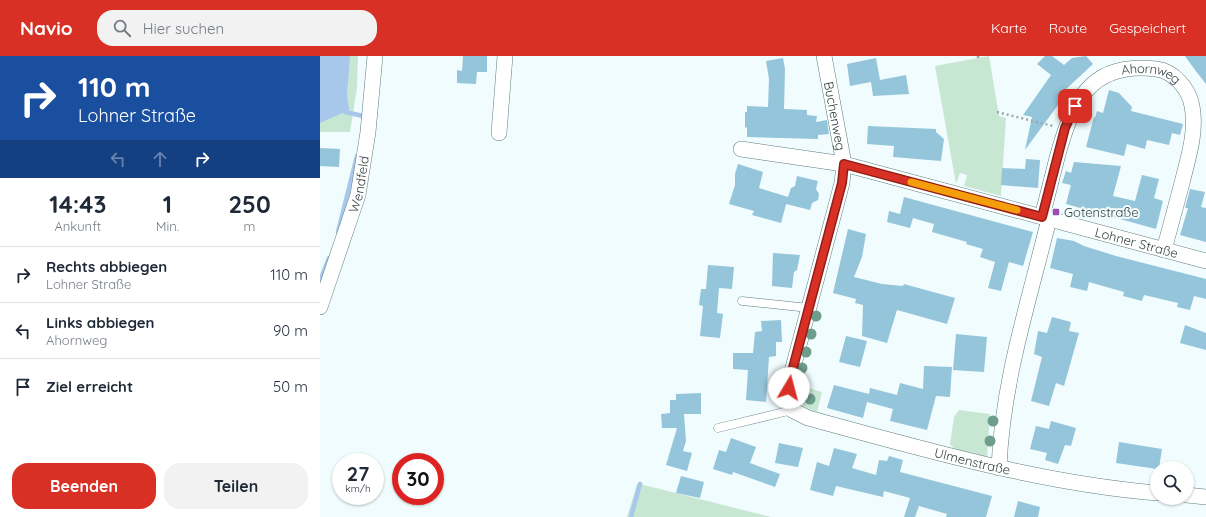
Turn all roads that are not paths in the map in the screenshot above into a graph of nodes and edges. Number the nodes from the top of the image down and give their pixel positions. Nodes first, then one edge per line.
1 (375, 56) edge
2 (505, 56) edge
3 (824, 56) edge
4 (498, 133) dead end
5 (741, 149) dead end
6 (844, 164) junction
7 (1045, 218) junction
8 (1164, 250) junction
9 (1206, 261) edge
10 (742, 301) dead end
11 (320, 307) edge
12 (809, 308) junction
13 (792, 410) junction
14 (718, 428) dead end
15 (999, 468) junction
16 (1150, 492) edge
17 (1194, 495) edge
18 (1206, 496) edge

1 - 11 street, Wendfeld
2 - 4 street
3 - 6 street, Buchenweg
5 - 6 street, Lohner Straße
6 - 7 street, Lohner Straße
6 - 12 street, Buchenweg
7 - 8 street, Lohner Straße
7 - 8 street, Ahornweg
7 - 15 street
8 - 9 street, Lohner Straße
10 - 12 lane
12 - 13 street, Buchenweg
13 - 14 lane
13 - 15 street, Ulmenstraße
15 - 16 street, Ulmenstraße
17 - 18 street

